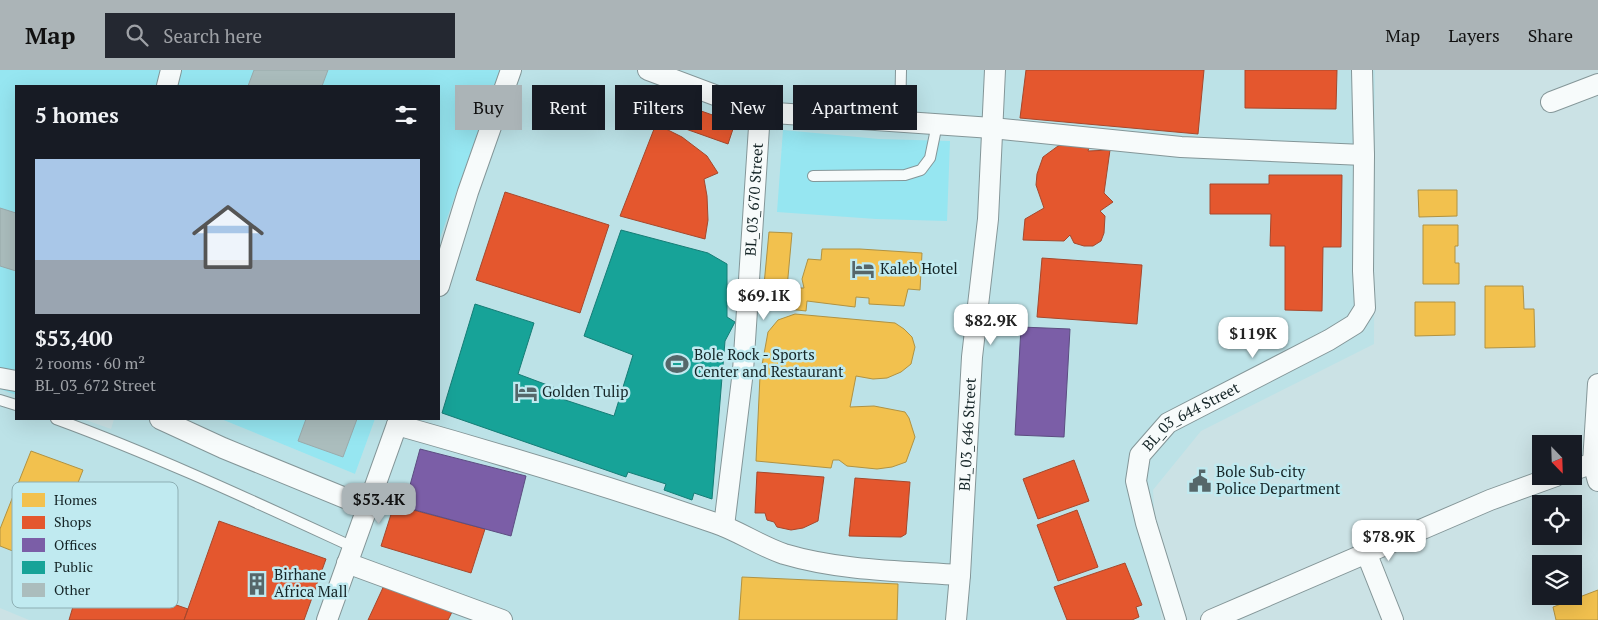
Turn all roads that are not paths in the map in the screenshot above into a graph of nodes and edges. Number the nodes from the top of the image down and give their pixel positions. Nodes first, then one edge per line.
1 (171, 70) edge
2 (511, 70) edge
3 (648, 70) edge
4 (902, 70) edge
5 (995, 70) edge
6 (1362, 70) edge
7 (1598, 84) edge
8 (167, 85) edge
9 (901, 85) edge
10 (712, 94) edge
11 (1551, 102) dead end
12 (917, 123) edge
13 (937, 124) junction
14 (992, 128) junction
15 (759, 130) edge
16 (1364, 155) junction
17 (813, 176) dead end
18 (440, 283) edge
19 (0, 378) edge
20 (15, 381) edge
21 (1598, 384) edge
22 (0, 400) edge
23 (15, 405) edge
24 (59, 420) edge
25 (162, 420) edge
26 (398, 422) edge
27 (1582, 471) edge
28 (1596, 472) edge
29 (1532, 485) edge
30 (366, 507) junction
31 (724, 526) junction
32 (1366, 552) junction
33 (350, 555) junction
34 (960, 575) junction
35 (327, 620) edge
36 (502, 620) edge
37 (956, 620) edge
38 (1176, 620) edge
39 (1210, 620) edge
40 (1393, 620) edge

1 - 8 street
2 - 18 street
3 - 10 street
4 - 9 lane
5 - 14 street, BL_03_646 Street
6 - 16 street, BL_03_644 Street
7 - 11 street
12 - 13 street
13 - 14 street
13 - 17 lane
14 - 16 street
14 - 34 street, BL_03_646 Street
15 - 31 street, BL_03_670 Street
16 - 38 street, BL_03_644 Street
19 - 20 street
21 - 28 street
22 - 23 lane
24 - 33 lane
25 - 30 street
26 - 30 street
26 - 31 street
27 - 28 street
29 - 32 street
30 - 33 street
31 - 34 street
32 - 39 street
32 - 40 street
33 - 35 street
33 - 36 street
34 - 37 street, BL_03_646 Street

